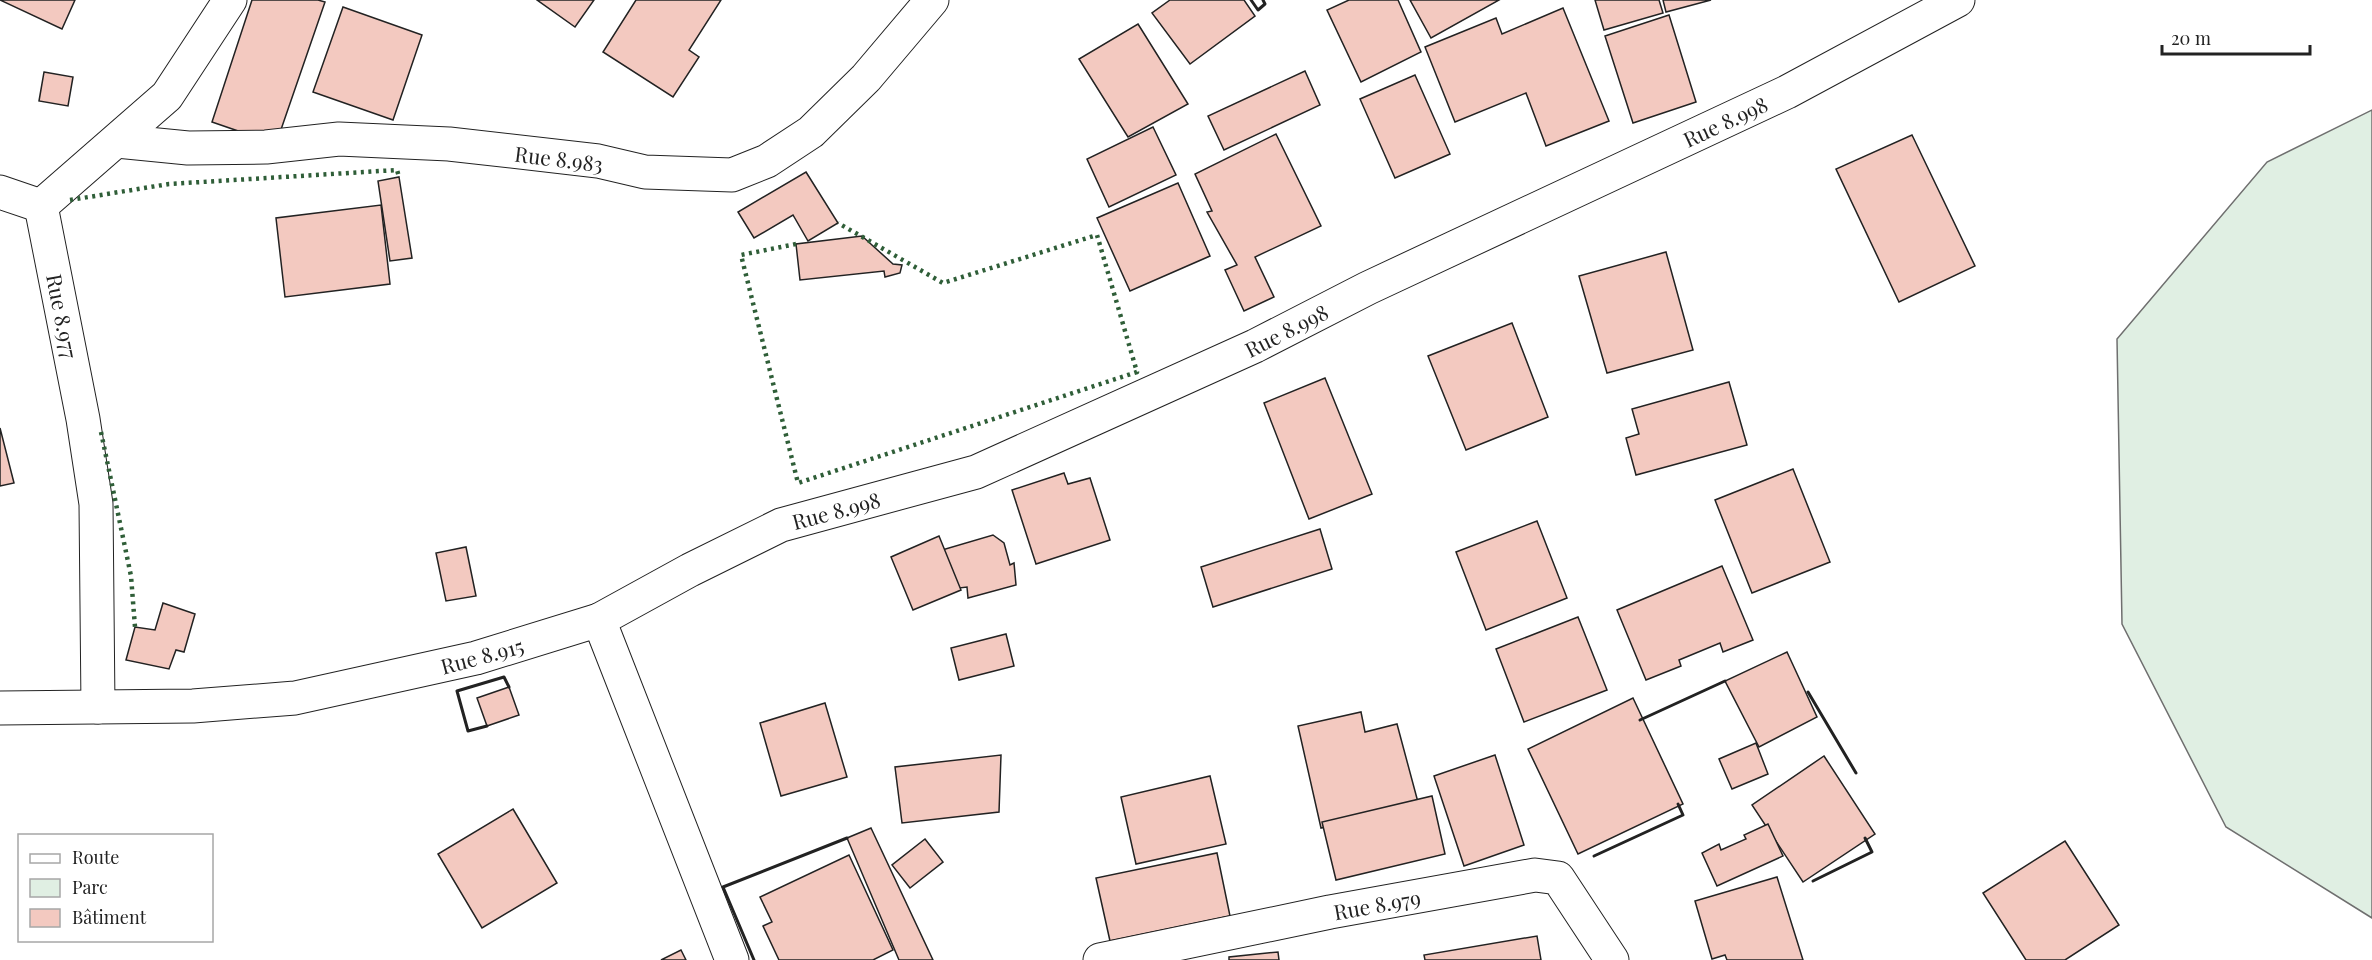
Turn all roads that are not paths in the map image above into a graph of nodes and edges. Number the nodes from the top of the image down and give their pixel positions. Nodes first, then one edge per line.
1 (230, 0) edge
2 (932, 0) edge
3 (1958, 0) edge
4 (117, 141) junction
5 (0, 192) edge
6 (41, 206) junction
7 (599, 620) junction
8 (99, 707) junction
9 (0, 708) edge
10 (732, 960) edge
11 (1100, 960) edge
12 (1612, 960) edge

1 - 4 street
2 - 4 street, Rue 8.983
3 - 7 street, Rue 8.998
4 - 6 street
5 - 6 street
6 - 8 street, Rue 8.977
7 - 8 street, Rue 8.915
7 - 10 street
8 - 9 street, Rue 8.915
11 - 12 street, Rue 8.979

